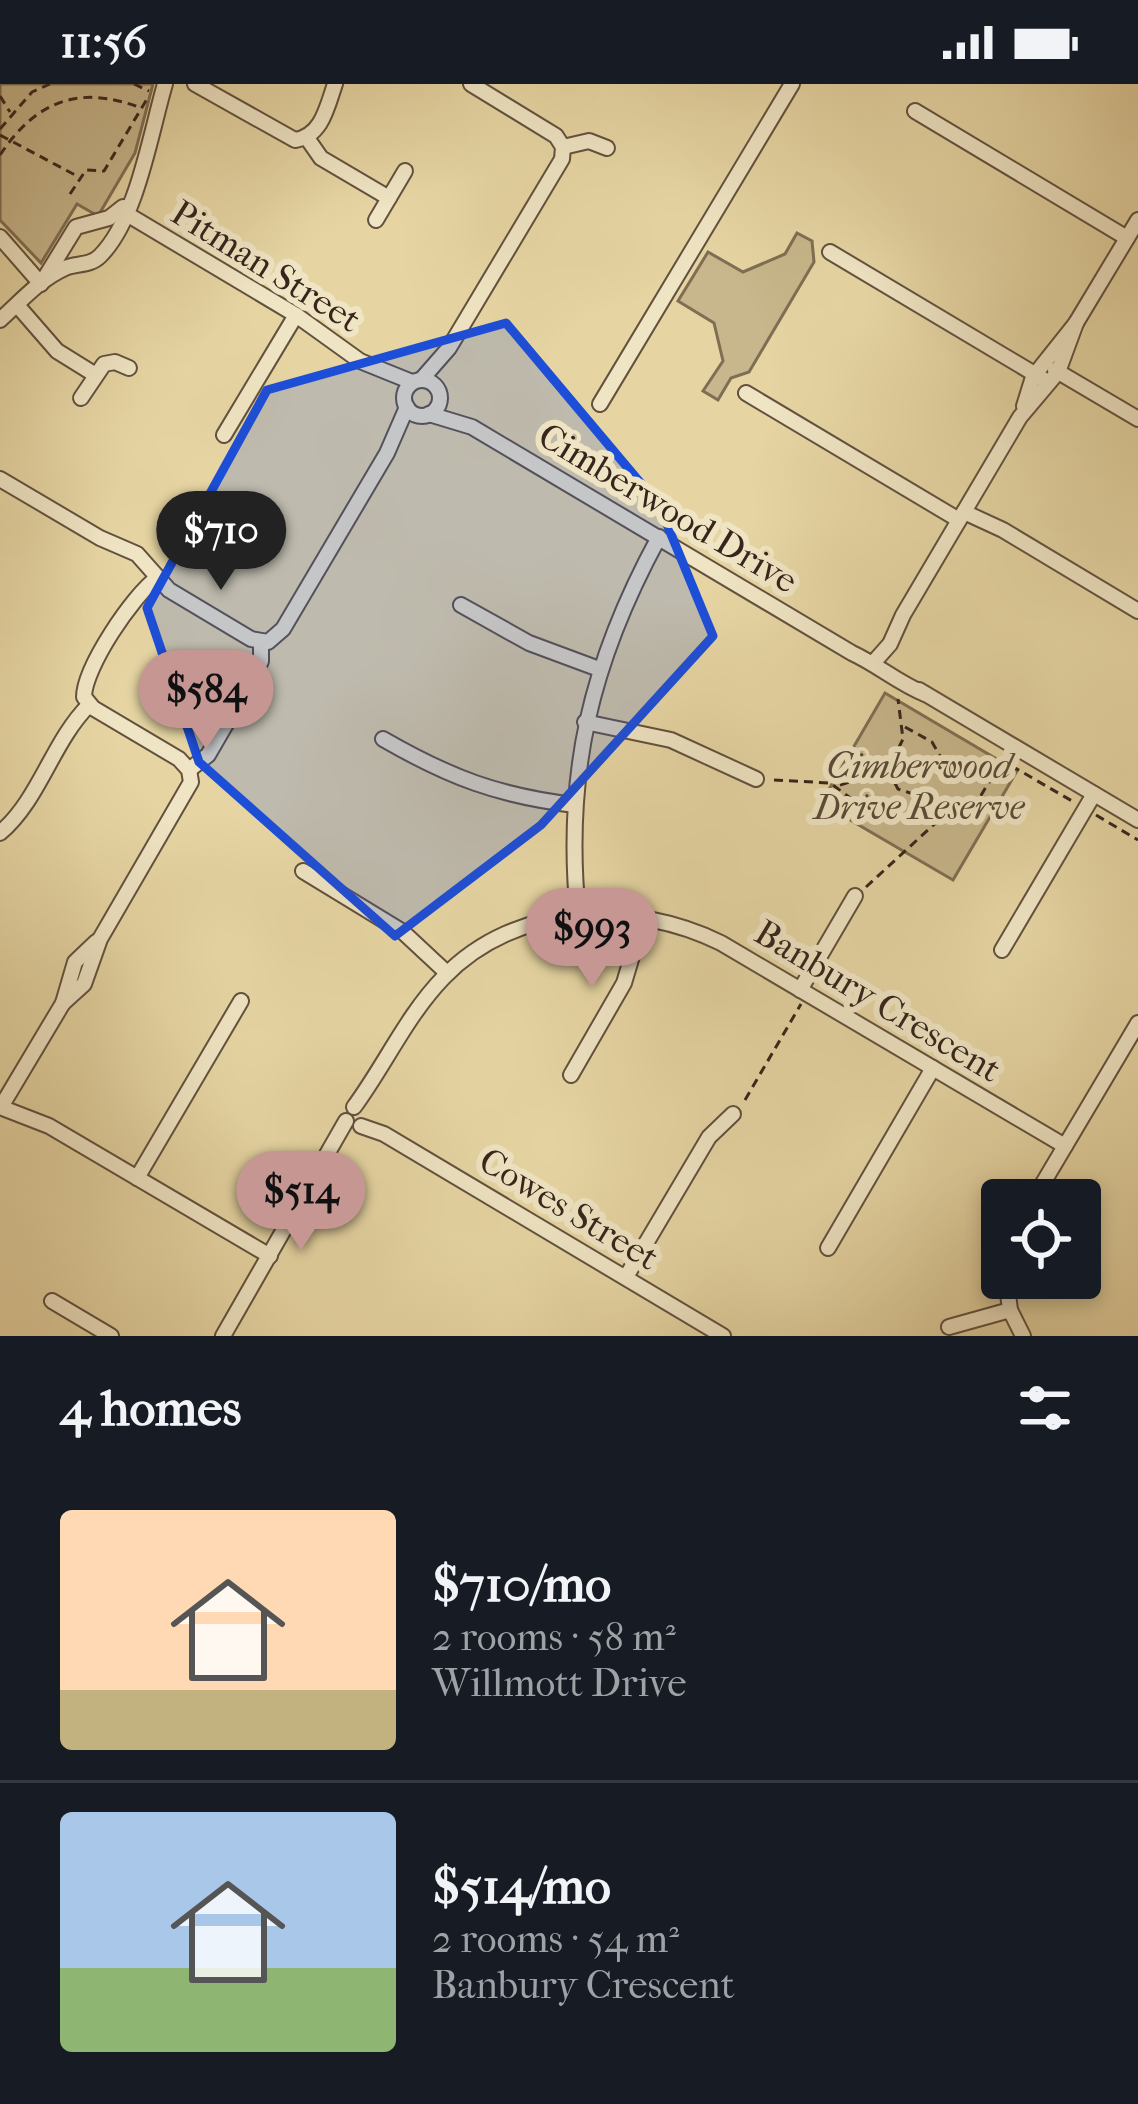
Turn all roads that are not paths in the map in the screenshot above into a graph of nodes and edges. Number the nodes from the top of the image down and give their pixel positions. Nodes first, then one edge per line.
1 (165, 84) edge
2 (196, 84) edge
3 (335, 84) edge
4 (471, 84) edge
5 (792, 84) edge
6 (915, 111) dead end
7 (307, 138) junction
8 (562, 147) junction
9 (607, 148) dead end
10 (406, 172) dead end
11 (389, 198) junction
12 (123, 212) junction
13 (376, 220) dead end
14 (1138, 220) edge
15 (0, 237) edge
16 (1127, 238) junction
17 (830, 252) dead end
18 (41, 284) junction
19 (17, 305) junction
20 (296, 315) junction
21 (0, 320) edge
22 (449, 348) junction
23 (129, 368) dead end
24 (1047, 373) junction
25 (94, 374) junction
26 (438, 391) junction
27 (746, 393) dead end
28 (81, 398) dead end
29 (415, 399) junction
30 (601, 404) dead end
31 (1138, 419) edge
32 (472, 427) junction
33 (224, 435) dead end
34 (0, 479) edge
35 (964, 512) junction
36 (659, 537) junction
37 (157, 578) junction
38 (460, 605) dead end
39 (1138, 610) edge
40 (261, 642) junction
41 (877, 656) junction
42 (599, 669) junction
43 (248, 689) road end
44 (89, 705) junction
45 (585, 722) junction
46 (226, 724) road end
47 (383, 739) dead end
48 (189, 770) junction
49 (756, 779) dead end
50 (1094, 794) junction
51 (574, 805) junction
52 (1138, 820) edge
53 (0, 833) edge
54 (303, 871) dead end
55 (855, 896) road end
56 (578, 915) junction
57 (644, 916) junction
58 (1002, 950) dead end
59 (447, 973) junction
60 (800, 990) junction
61 (241, 1001) dead end
62 (1138, 1023) edge
63 (933, 1068) junction
64 (571, 1075) dead end
65 (0, 1107) edge
66 (733, 1114) dead end
67 (357, 1118) junction
68 (1066, 1146) junction
69 (136, 1178) junction
70 (1046, 1179) edge
71 (828, 1248) dead end
72 (270, 1256) junction
73 (626, 1277) junction
74 (1009, 1299) edge
75 (52, 1301) dead end
76 (1010, 1310) junction
77 (949, 1328) dead end
78 (111, 1336) edge
79 (223, 1336) edge
80 (721, 1336) edge
81 (1023, 1336) edge

1 - 12 street
2 - 7 street
3 - 7 street
4 - 8 street
5 - 30 street
6 - 16 street
7 - 11 street
8 - 9 street
8 - 22 street
10 - 11 street
11 - 13 street
12 - 18 street
12 - 18 street
12 - 20 street, Pitman Street
14 - 16 street
15 - 18 street
16 - 24 street
17 - 24 street
18 - 19 street
19 - 21 street
19 - 25 street
20 - 29 street, Pitman Street
20 - 33 street
22 - 26 street
22 - 29 street
23 - 25 street
24 - 31 street
24 - 35 street
25 - 28 street
26 - 29 street, Cimberwood Drive
26 - 29 street
26 - 32 street, Cimberwood Drive
27 - 35 street
29 - 32 street, Cimberwood Drive
29 - 40 street
32 - 36 street, Cimberwood Drive
34 - 37 street
35 - 39 street
35 - 41 street
36 - 41 street, Cimberwood Drive
36 - 42 street
37 - 40 street
37 - 44 street
38 - 42 street
40 - 43 street
41 - 50 street, Cimberwood Drive
42 - 45 street
44 - 48 street
44 - 53 street
45 - 49 street
45 - 51 street
46 - 48 street
47 - 51 street
48 - 65 street
50 - 52 street, Cimberwood Drive
50 - 58 street
51 - 56 street
54 - 59 street
55 - 60 street
56 - 57 street, Banbury Crescent
56 - 59 street, Banbury Crescent
57 - 60 street, Banbury Crescent
57 - 64 street
59 - 67 street, Banbury Crescent
60 - 63 street, Banbury Crescent
61 - 69 street
62 - 68 street
63 - 68 street, Banbury Crescent
63 - 71 street
65 - 69 street
66 - 73 street
67 - 72 street, Banbury Crescent
67 - 73 street, Cowes Street
68 - 70 street
69 - 72 street
72 - 79 street, Banbury Crescent
73 - 80 street, Cowes Street
74 - 76 street
75 - 78 street
76 - 77 street
76 - 81 street

